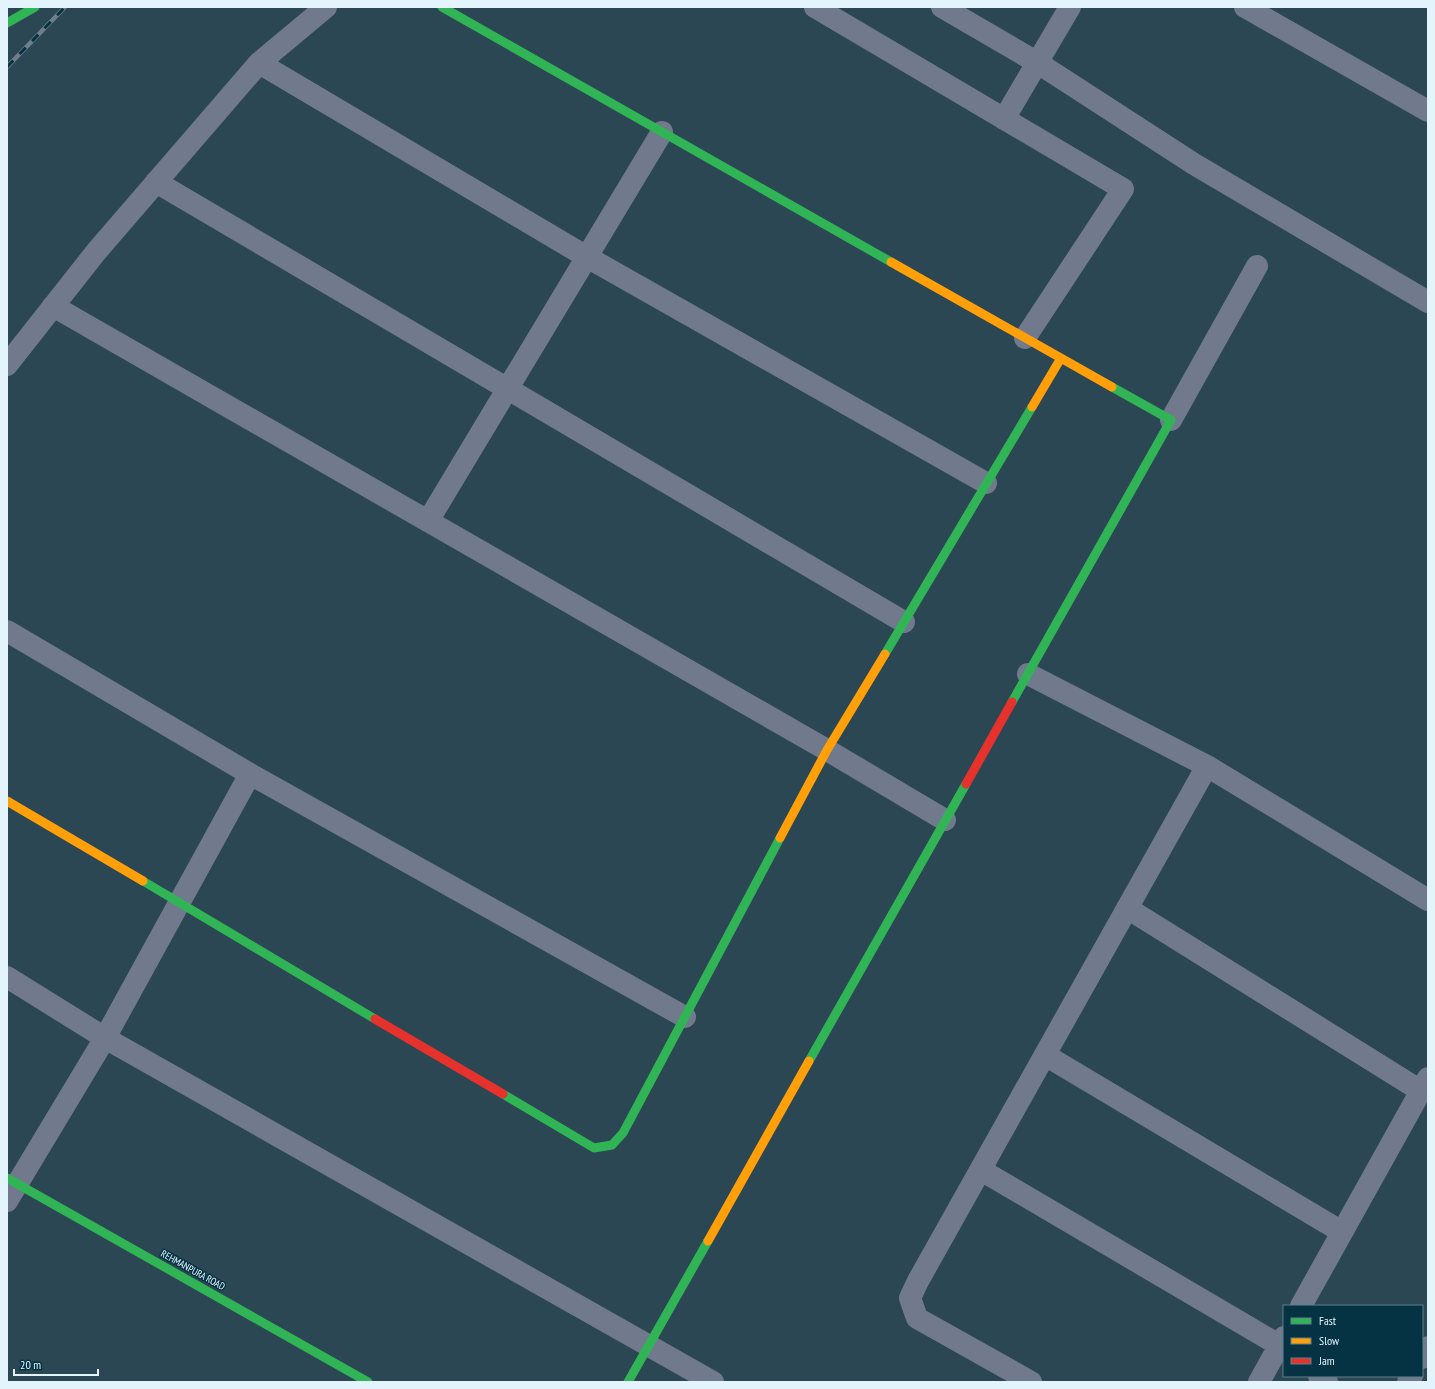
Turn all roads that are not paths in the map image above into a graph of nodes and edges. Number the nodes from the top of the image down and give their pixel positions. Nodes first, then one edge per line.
1 (35, 7) edge
2 (326, 7) edge
3 (442, 7) edge
4 (815, 7) edge
5 (942, 7) edge
6 (1070, 7) edge
7 (1245, 7) edge
8 (7, 23) edge
9 (1038, 62) junction
10 (259, 63) junction
11 (1428, 111) edge
12 (1004, 118) junction
13 (662, 132) junction
14 (156, 182) junction
15 (587, 257) junction
16 (1258, 266) dead end
17 (1428, 302) edge
18 (53, 306) junction
19 (1025, 338) junction
20 (1061, 358) junction
21 (7, 365) edge
22 (508, 388) junction
23 (1171, 420) junction
24 (986, 483) junction
25 (428, 521) junction
26 (904, 622) junction
27 (7, 631) edge
28 (1028, 674) junction
29 (827, 750) junction
30 (1207, 766) junction
31 (250, 774) junction
32 (7, 801) edge
33 (945, 820) junction
34 (1428, 900) edge
35 (180, 903) junction
36 (1127, 908) junction
37 (7, 977) edge
38 (685, 1017) junction
39 (105, 1038) junction
40 (1045, 1055) junction
41 (1425, 1085) edge
42 (981, 1170) junction
43 (10, 1188) edge
44 (1342, 1232) junction
45 (1302, 1305) edge
46 (1283, 1343) edge
47 (649, 1345) junction
48 (1428, 1347) edge
49 (1423, 1356) edge
50 (368, 1382) edge
51 (628, 1382) edge
52 (713, 1382) edge
53 (1031, 1382) edge
54 (1259, 1382) edge

1 - 8 street
2 - 10 street
3 - 13 street
4 - 12 street
5 - 9 street
6 - 9 street
7 - 11 street
9 - 12 street
9 - 17 street
10 - 14 street
10 - 15 street
12 - 19 street
13 - 15 street
13 - 19 street
14 - 18 street
14 - 22 street
15 - 22 street
15 - 24 street
16 - 23 street
18 - 21 street
18 - 25 street
19 - 20 street
20 - 23 street
20 - 24 street
22 - 25 street
22 - 26 street
23 - 28 street
24 - 26 street
25 - 29 street
26 - 29 street
27 - 31 street
28 - 30 street
28 - 33 street
29 - 33 street
29 - 38 street
30 - 34 street
30 - 36 street
31 - 35 street
31 - 38 street
32 - 35 street
33 - 47 street
35 - 38 street
35 - 39 street
36 - 40 street
36 - 41 street
37 - 39 street
39 - 43 street
39 - 47 street
40 - 42 street
40 - 44 street
41 - 44 street
42 - 46 street
42 - 53 street
43 - 50 street, REHMANPURA ROAD
44 - 45 street
46 - 54 street
47 - 51 street
47 - 52 street
48 - 49 street

